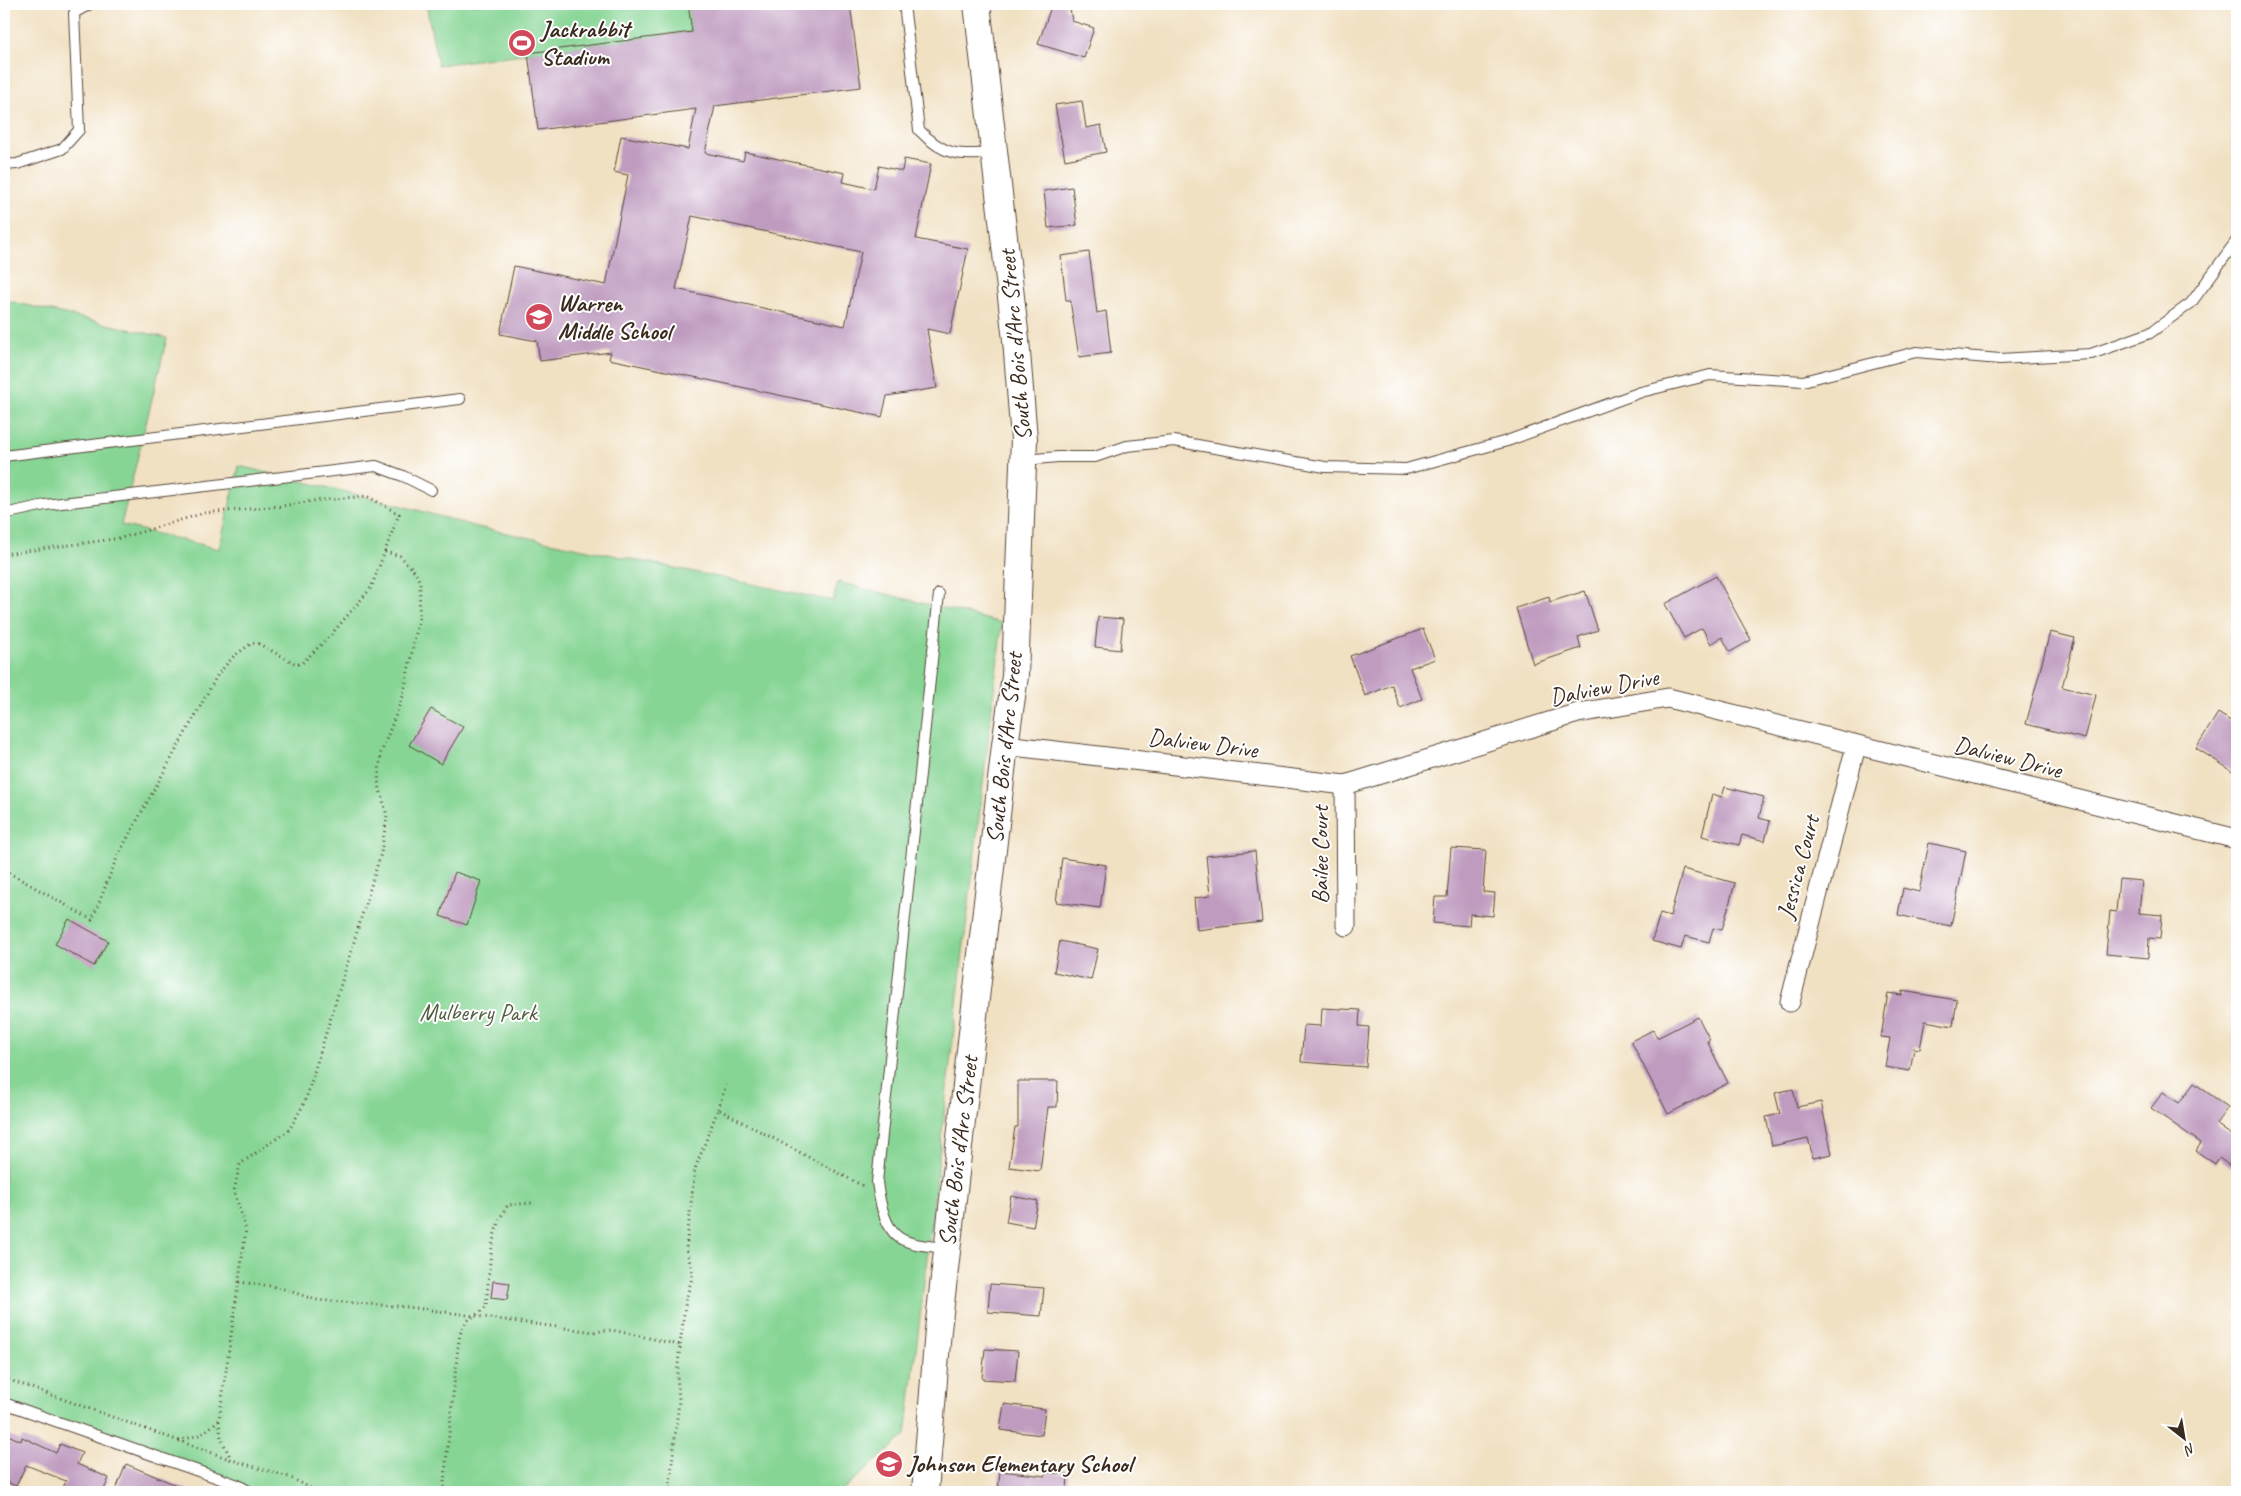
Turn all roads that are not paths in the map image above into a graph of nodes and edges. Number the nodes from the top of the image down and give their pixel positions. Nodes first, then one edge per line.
1 (90, 4) edge
2 (904, 4) edge
3 (977, 4) edge
4 (995, 152) junction
5 (4, 165) edge
6 (2237, 240) edge
7 (460, 399) dead end
8 (4, 455) edge
9 (1024, 460) junction
10 (431, 490) dead end
11 (4, 514) edge
12 (939, 594) dead end
13 (1005, 745) junction
14 (1856, 746) junction
15 (1345, 784) junction
16 (2237, 838) edge
17 (1346, 926) dead end
18 (1790, 1002) dead end
19 (947, 1248) junction
20 (4, 1403) edge
21 (250, 1492) edge
22 (925, 1492) edge

1 - 5 lane
2 - 4 lane
3 - 4 main road, South Bois d'Arc Street
4 - 9 main road, South Bois d'Arc Street
6 - 9 lane
7 - 8 lane
9 - 13 main road, South Bois d'Arc Street
10 - 11 lane
12 - 19 lane
13 - 15 street, Dalview Drive
13 - 19 main road, South Bois d'Arc Street
14 - 15 street, Dalview Drive
14 - 16 street, Dalview Drive
14 - 18 street, Jessica Court
15 - 17 street, Bailee Court
19 - 22 main road, South Bois d'Arc Street
20 - 21 lane

